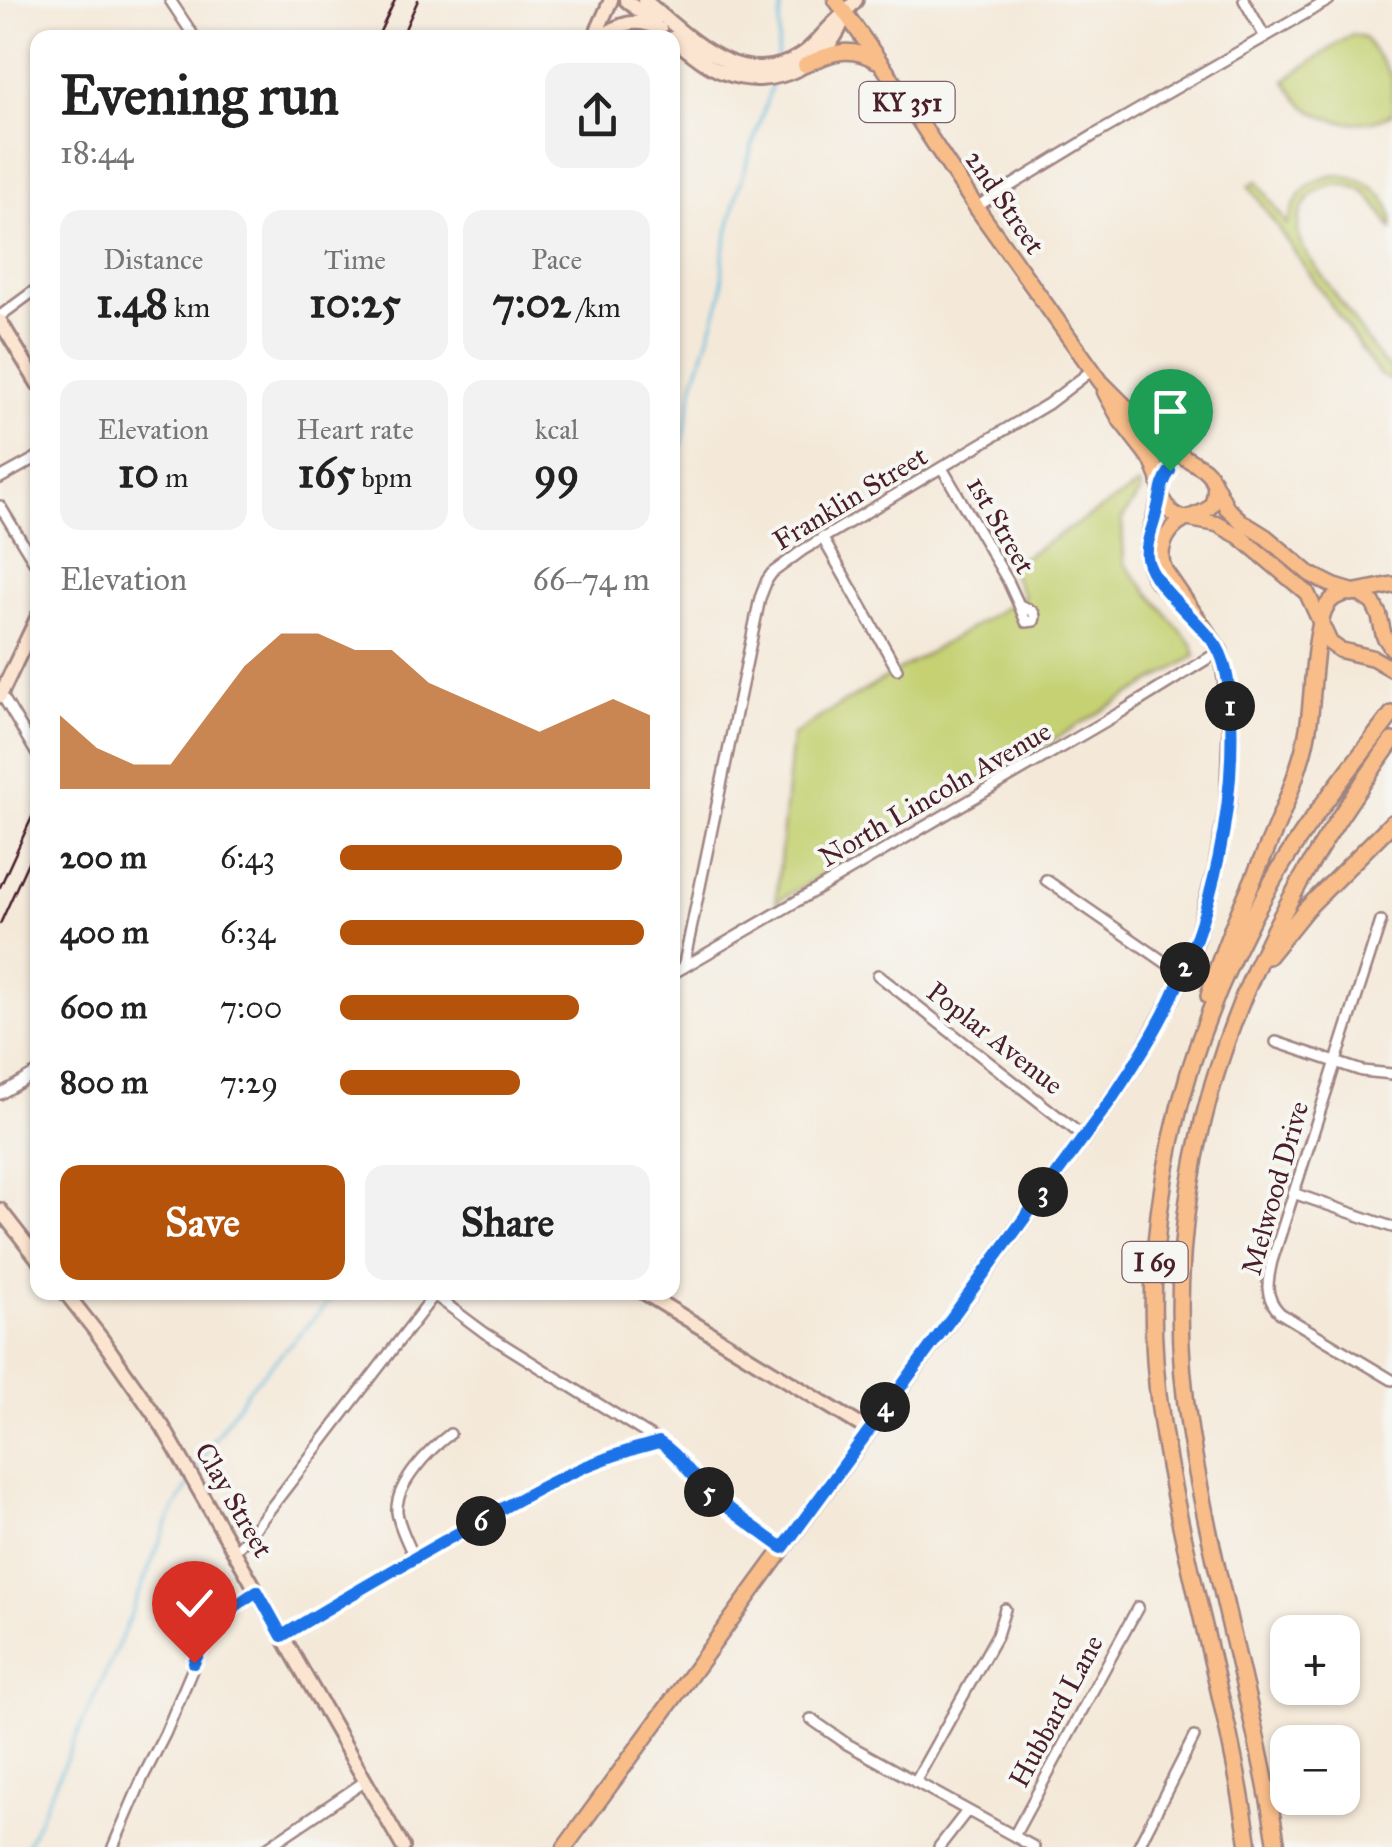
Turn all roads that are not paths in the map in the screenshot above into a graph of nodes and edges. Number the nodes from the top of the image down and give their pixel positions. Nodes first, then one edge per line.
1 (170, 0) edge
2 (612, 0) edge
3 (626, 0) edge
4 (644, 0) edge
5 (836, 0) edge
6 (856, 0) edge
7 (1244, 0) edge
8 (1329, 0) edge
9 (845, 14) junction
10 (190, 30) edge
11 (600, 30) edge
12 (610, 30) edge
13 (660, 30) edge
14 (662, 30) edge
15 (1265, 36) junction
16 (680, 44) edge
17 (799, 64) junction
18 (882, 66) junction
19 (752, 74) junction
20 (976, 206) junction
21 (30, 295) edge
22 (0, 319) edge
23 (30, 370) edge
24 (1096, 376) junction
25 (30, 461) edge
26 (1189, 462) junction
27 (942, 468) junction
28 (0, 478) edge
29 (1214, 487) junction
30 (1161, 491) junction
31 (0, 506) edge
32 (1188, 518) junction
33 (822, 538) junction
34 (30, 555) edge
35 (1392, 585) edge
36 (1351, 592) junction
37 (1020, 605) dead end
38 (1321, 623) junction
39 (1202, 626) junction
40 (30, 632) edge
41 (1392, 648) edge
42 (1220, 651) junction
43 (898, 669) dead end
44 (1392, 669) edge
45 (0, 694) edge
46 (1388, 720) edge
47 (1392, 740) edge
48 (30, 743) edge
49 (1392, 823) edge
50 (1046, 880) dead end
51 (1381, 921) dead end
52 (683, 968) junction
53 (680, 970) edge
54 (1182, 974) junction
55 (878, 975) dead end
56 (1237, 1012) junction
57 (1276, 1042) dead end
58 (1336, 1064) junction
59 (1392, 1074) edge
60 (30, 1077) edge
61 (1183, 1086) junction
62 (0, 1094) edge
63 (1084, 1136) junction
64 (1294, 1193) junction
65 (0, 1210) edge
66 (1392, 1227) edge
67 (30, 1244) edge
68 (72, 1300) edge
69 (430, 1300) edge
70 (443, 1300) edge
71 (656, 1300) edge
72 (1392, 1380) edge
73 (868, 1430) junction
74 (450, 1434) dead end
75 (659, 1442) junction
76 (783, 1548) junction
77 (234, 1552) junction
78 (414, 1557) junction
79 (257, 1591) junction
80 (1138, 1607) dead end
81 (1005, 1609) dead end
82 (282, 1636) junction
83 (811, 1719) dead end
84 (1194, 1737) dead end
85 (364, 1782) junction
86 (915, 1782) junction
87 (967, 1811) junction
88 (1014, 1836) junction
89 (113, 1847) edge
90 (268, 1847) edge
91 (402, 1847) edge
92 (565, 1847) edge
93 (939, 1847) edge
94 (1034, 1847) edge
95 (1138, 1847) edge
96 (1250, 1847) edge
97 (1277, 1847) edge

1 - 10 street
2 - 11 street
3 - 14 street
4 - 19 street
5 - 9 main road, 2nd Street / KY 351
6 - 9 street
7 - 15 street
8 - 15 street
9 - 17 street
9 - 18 main road, 2nd Street / KY 351
12 - 13 street
15 - 20 street
16 - 19 street
17 - 18 main road
17 - 19 street
18 - 20 main road, 2nd Street / KY 351
20 - 24 main road, 2nd Street / KY 351
21 - 22 street
22 - 23 street
24 - 26 main road, 2nd Street / KY 351
24 - 27 street, Franklin Street
24 - 30 main road, 2nd Street / KY 351
25 - 28 street
26 - 29 main road, 2nd Street / KY 351
26 - 30 main road
27 - 33 street, Franklin Street
27 - 37 street, 1st Street
29 - 32 main road
29 - 36 main road, 2nd Street / KY 351
30 - 32 main road, 2nd Street / KY 351
30 - 39 main road
31 - 34 street
32 - 38 main road, 2nd Street / KY 351
32 - 39 main road
33 - 43 street
33 - 52 street, Franklin Street
35 - 36 highway
36 - 38 main road
36 - 41 main road, 2nd Street / KY 351
38 - 44 main road, 2nd Street / KY 351
38 - 61 highway
39 - 42 main road
40 - 45 street
42 - 52 street, North Lincoln Avenue
42 - 54 main road
45 - 48 street
46 - 61 highway, I 69
47 - 56 highway, I 69
49 - 56 highway
50 - 54 street
51 - 58 street, Melwood Drive
52 - 53 street, North Lincoln Avenue
54 - 63 main road
55 - 63 street, Poplar Avenue
56 - 97 highway, I 69
57 - 58 street
58 - 59 street
58 - 64 street, Melwood Drive
60 - 62 street
61 - 96 highway, I 69
63 - 73 main road
64 - 66 street
64 - 72 street, Melwood Drive
65 - 67 street
68 - 77 street, Clay Street
69 - 77 street
70 - 75 street
71 - 73 street
73 - 76 main road
74 - 78 street
75 - 76 street
75 - 78 street
76 - 92 main road
77 - 79 street, Clay Street
78 - 82 street
79 - 82 street, Clay Street
79 - 89 street
80 - 88 street, Hubbard Lane
81 - 86 street
82 - 85 street, Clay Street
83 - 86 street
84 - 95 street
85 - 90 street
85 - 91 street, Clay Street
86 - 87 street
87 - 88 street
87 - 93 street
88 - 94 street

